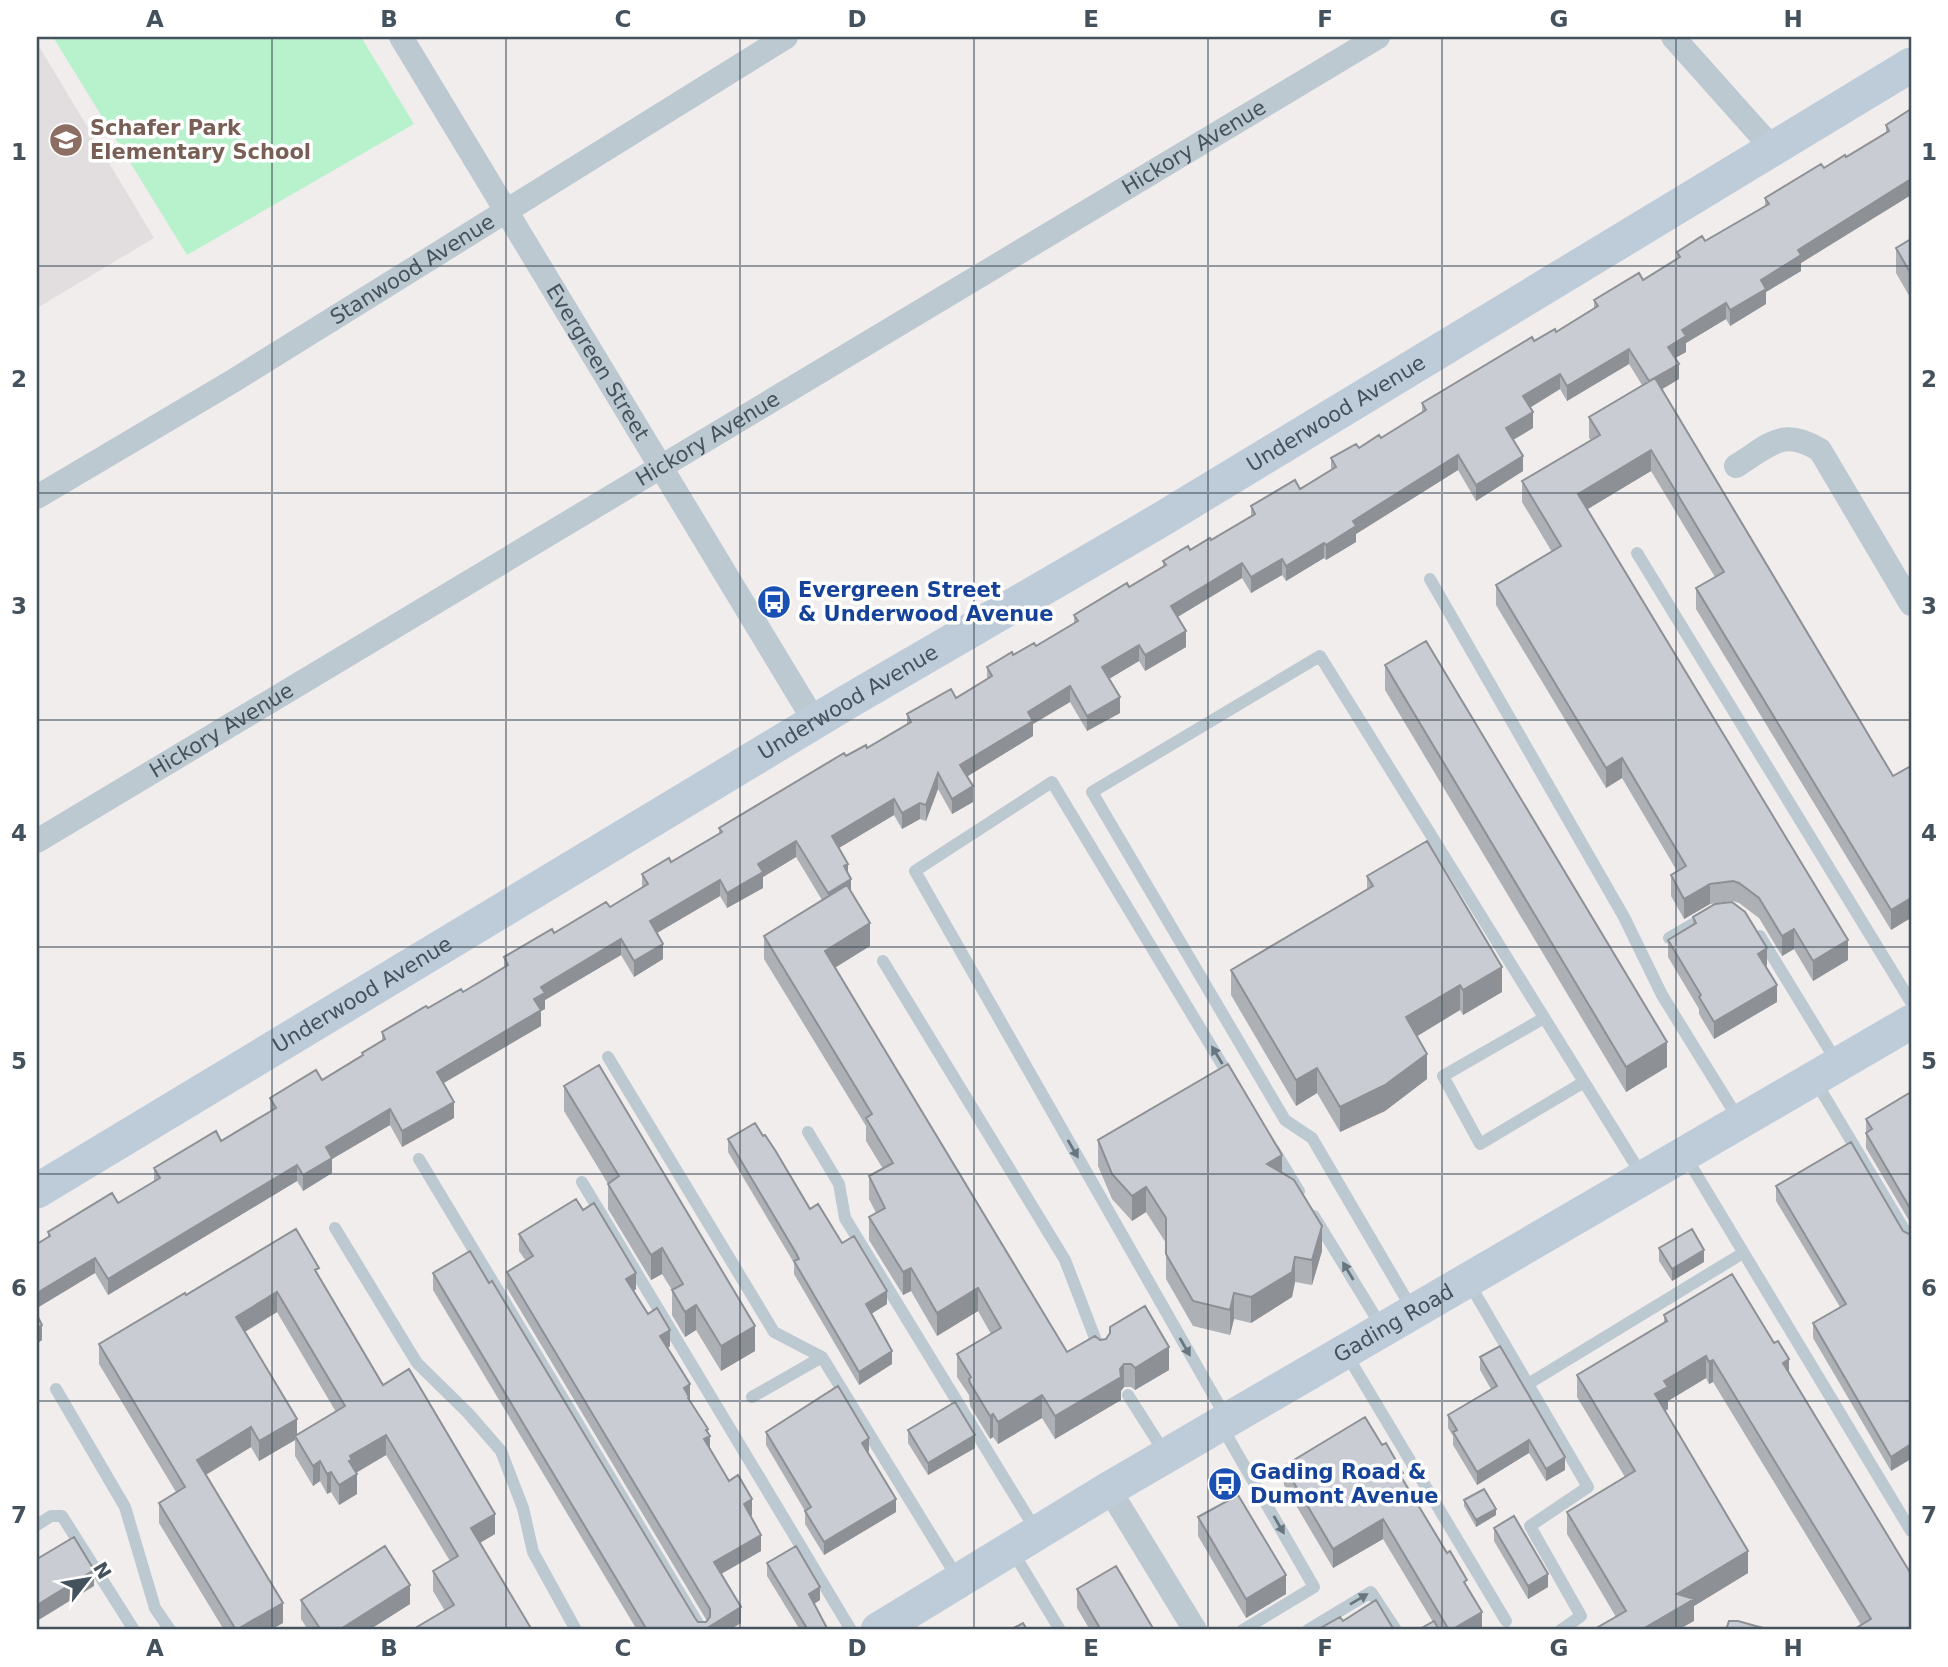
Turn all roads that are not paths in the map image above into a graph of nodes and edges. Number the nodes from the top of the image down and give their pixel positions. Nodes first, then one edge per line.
1 (401, 37) edge
2 (1378, 37) edge
3 (1674, 37) edge
4 (770, 41) edge
5 (1911, 65) edge
6 (1773, 149) junction
7 (505, 210) junction
8 (1736, 466) dead end
9 (660, 468) junction
10 (37, 497) edge
11 (1637, 553) dead end
12 (1430, 579) dead end
13 (1911, 604) edge
14 (815, 722) junction
15 (37, 841) edge
16 (1712, 913) edge
17 (1752, 923) edge
18 (1669, 938) edge
19 (883, 961) dead end
20 (1911, 1002) edge
21 (1544, 1018) junction
22 (1911, 1022) edge
23 (608, 1057) dead end
24 (1826, 1072) junction
25 (1584, 1082) junction
26 (1242, 1097) edge
27 (1740, 1122) junction
28 (808, 1132) dead end
29 (1270, 1143) edge
30 (1684, 1154) junction
31 (419, 1159) dead end
32 (1644, 1178) junction
33 (582, 1182) dead end
34 (37, 1191) edge
35 (335, 1228) dead end
36 (1911, 1241) edge
37 (1743, 1253) junction
38 (1467, 1280) junction
39 (1413, 1312) junction
40 (1383, 1329) junction
41 (1345, 1351) junction
42 (1102, 1354) edge
43 (822, 1357) junction
44 (1528, 1384) junction
45 (56, 1389) dead end
46 (1128, 1395) dead end
47 (752, 1397) dead end
48 (1224, 1422) junction
49 (1166, 1455) junction
50 (1109, 1489) junction
51 (37, 1525) edge
52 (1911, 1531) edge
53 (1025, 1540) junction
54 (960, 1581) junction
55 (1506, 1621) dead end
56 (887, 1628) edge
57 (134, 1630) edge
58 (170, 1630) edge
59 (576, 1630) edge
60 (702, 1630) edge
61 (850, 1630) edge
62 (1060, 1630) edge
63 (1195, 1630) edge
64 (1244, 1630) edge
65 (1308, 1630) edge
66 (1396, 1630) edge
67 (1561, 1630) edge

1 - 7 street, Evergreen Street
2 - 9 street, Hickory Avenue
3 - 6 street
4 - 7 street, Stanwood Avenue
5 - 6 street, Underwood Avenue
6 - 14 street, Underwood Avenue
7 - 9 street, Evergreen Street
7 - 10 street, Stanwood Avenue
8 - 13 street
9 - 14 street, Evergreen Street
9 - 15 street, Hickory Avenue
11 - 20 lane
12 - 27 lane
14 - 34 street, Underwood Avenue
16 - 18 lane
17 - 24 lane
19 - 42 lane
21 - 25 lane
21 - 25 lane
21 - 39 lane
22 - 24 street, Gading Road
23 - 43 lane
24 - 27 street, Gading Road
24 - 36 lane
25 - 32 lane
26 -> 48 lane
27 - 30 street, Gading Road
28 - 53 lane
40 -> 29 lane
30 - 32 street, Gading Road
30 - 37 lane
31 - 60 lane
32 - 38 street, Gading Road
33 - 61 lane
35 - 59 lane
37 - 44 lane
37 - 52 lane
38 - 39 street, Gading Road
38 - 44 lane
39 - 40 street, Gading Road
40 - 41 street, Gading Road
41 - 48 street, Gading Road
41 - 55 lane
43 - 47 lane
43 - 54 lane
44 - 67 lane
45 - 58 lane
46 - 49 lane
48 - 49 street, Gading Road
48 -> 64 lane
49 - 50 street, Gading Road
50 - 53 street, Gading Road
50 - 63 street
51 - 57 lane
53 - 54 street, Gading Road
53 - 62 lane
54 - 56 street, Gading Road
65 -> 66 lane

